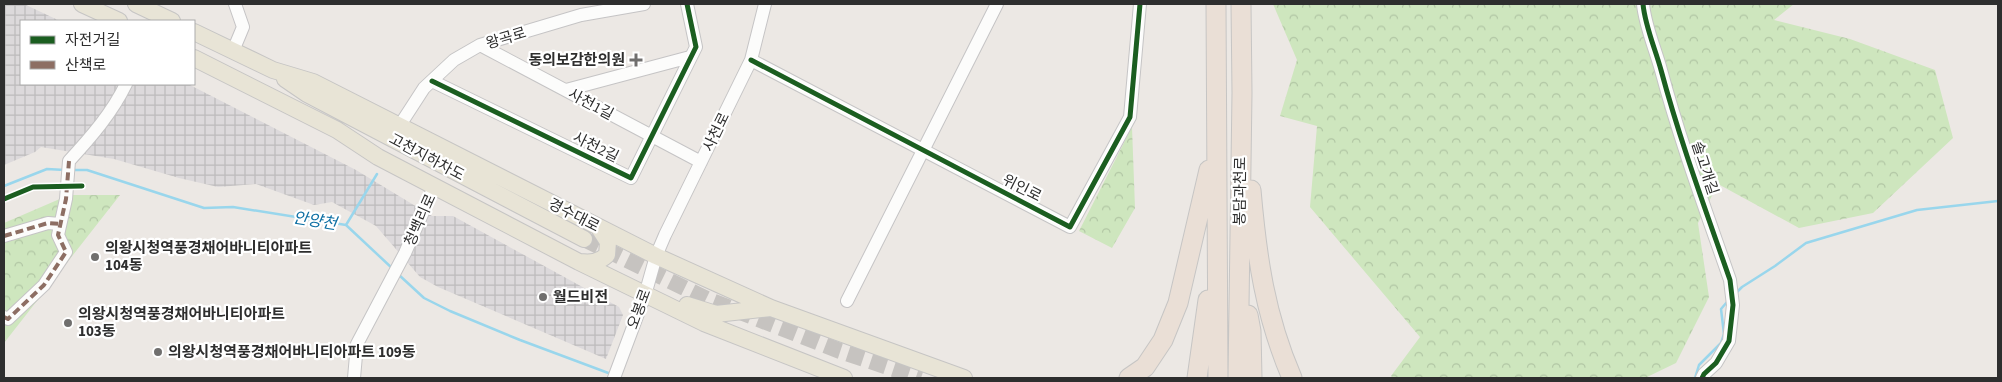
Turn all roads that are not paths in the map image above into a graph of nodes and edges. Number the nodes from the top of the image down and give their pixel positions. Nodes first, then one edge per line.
1 (82, 4) edge
2 (136, 4) edge
3 (235, 4) edge
4 (644, 4) edge
5 (687, 4) edge
6 (765, 4) edge
7 (997, 4) edge
8 (1140, 4) edge
9 (1216, 4) edge
10 (1241, 4) edge
11 (1643, 4) edge
12 (117, 20) edge
13 (170, 20) edge
14 (195, 32) edge
15 (480, 45) junction
16 (233, 51) junction
17 (690, 57) junction
18 (195, 59) edge
19 (751, 60) junction
20 (273, 70) junction
21 (432, 81) junction
22 (126, 85) edge
23 (566, 90) junction
24 (1242, 94) junction
25 (400, 125) junction
26 (337, 130) junction
27 (651, 136) junction
28 (1216, 140) junction
29 (923, 151) junction
30 (701, 162) junction
31 (434, 187) junction
32 (60, 224) junction
33 (599, 228) junction
34 (4, 236) edge
35 (1216, 237) junction
36 (580, 249) junction
37 (656, 256) junction
38 (1239, 268) junction
39 (645, 295) junction
40 (848, 301) dead end
41 (771, 308) junction
42 (686, 315) junction
43 (4, 317) edge
44 (354, 378) edge
45 (614, 378) edge
46 (844, 378) edge
47 (964, 378) edge
48 (1129, 378) edge
49 (1197, 378) edge
50 (1218, 378) edge
51 (1238, 378) edge
52 (1252, 378) edge
53 (1292, 378) edge
54 (1702, 378) edge

1 - 12 main road
2 - 13 main road
3 - 16 street
4 - 15 street, 왕곡로
5 - 17 street, 사천2길
6 - 19 street, 사천로
7 - 29 street
8 - 29 street, 위인로
9 - 28 highway, 봉담과천로
10 - 24 highway, 봉담과천로
11 - 54 street, 솔고개길
14 - 16 main road, 경수대로
15 - 21 street, 왕곡로
15 - 23 street, 사천1길
16 - 20 main road, 경수대로
17 - 23 street
17 - 27 street, 사천2길
18 - 26 main road
19 - 29 street, 위인로
19 - 30 street, 사천로
20 - 25 main road, 경수대로
20 - 36 main road, 고천지하차도
21 - 25 street, 왕곡로
21 - 27 street, 사천2길
22 - 32 street
23 - 27 street, 사천1길
24 - 38 highway, 봉담과천로
24 - 53 highway
25 - 33 main road, 경수대로
26 - 31 main road
26 - 36 main road, 고천지하차도
27 - 30 street, 사천1길
28 - 35 highway, 봉담과천로
28 - 48 highway
29 - 40 street
30 - 37 street, 사천로
31 - 36 main road
31 - 44 street, 청백리로
32 - 34 street
32 - 43 street
33 - 36 main road
33 - 37 main road, 경수대로
35 - 49 highway
35 - 50 highway, 봉담과천로
36 - 39 main road
37 - 39 street, 오봉로
37 - 41 main road, 경수대로
38 - 51 highway, 봉담과천로
38 - 52 highway
39 - 42 main road
39 - 45 street, 오봉로
41 - 42 main road
41 - 47 main road, 경수대로
42 - 46 main road

